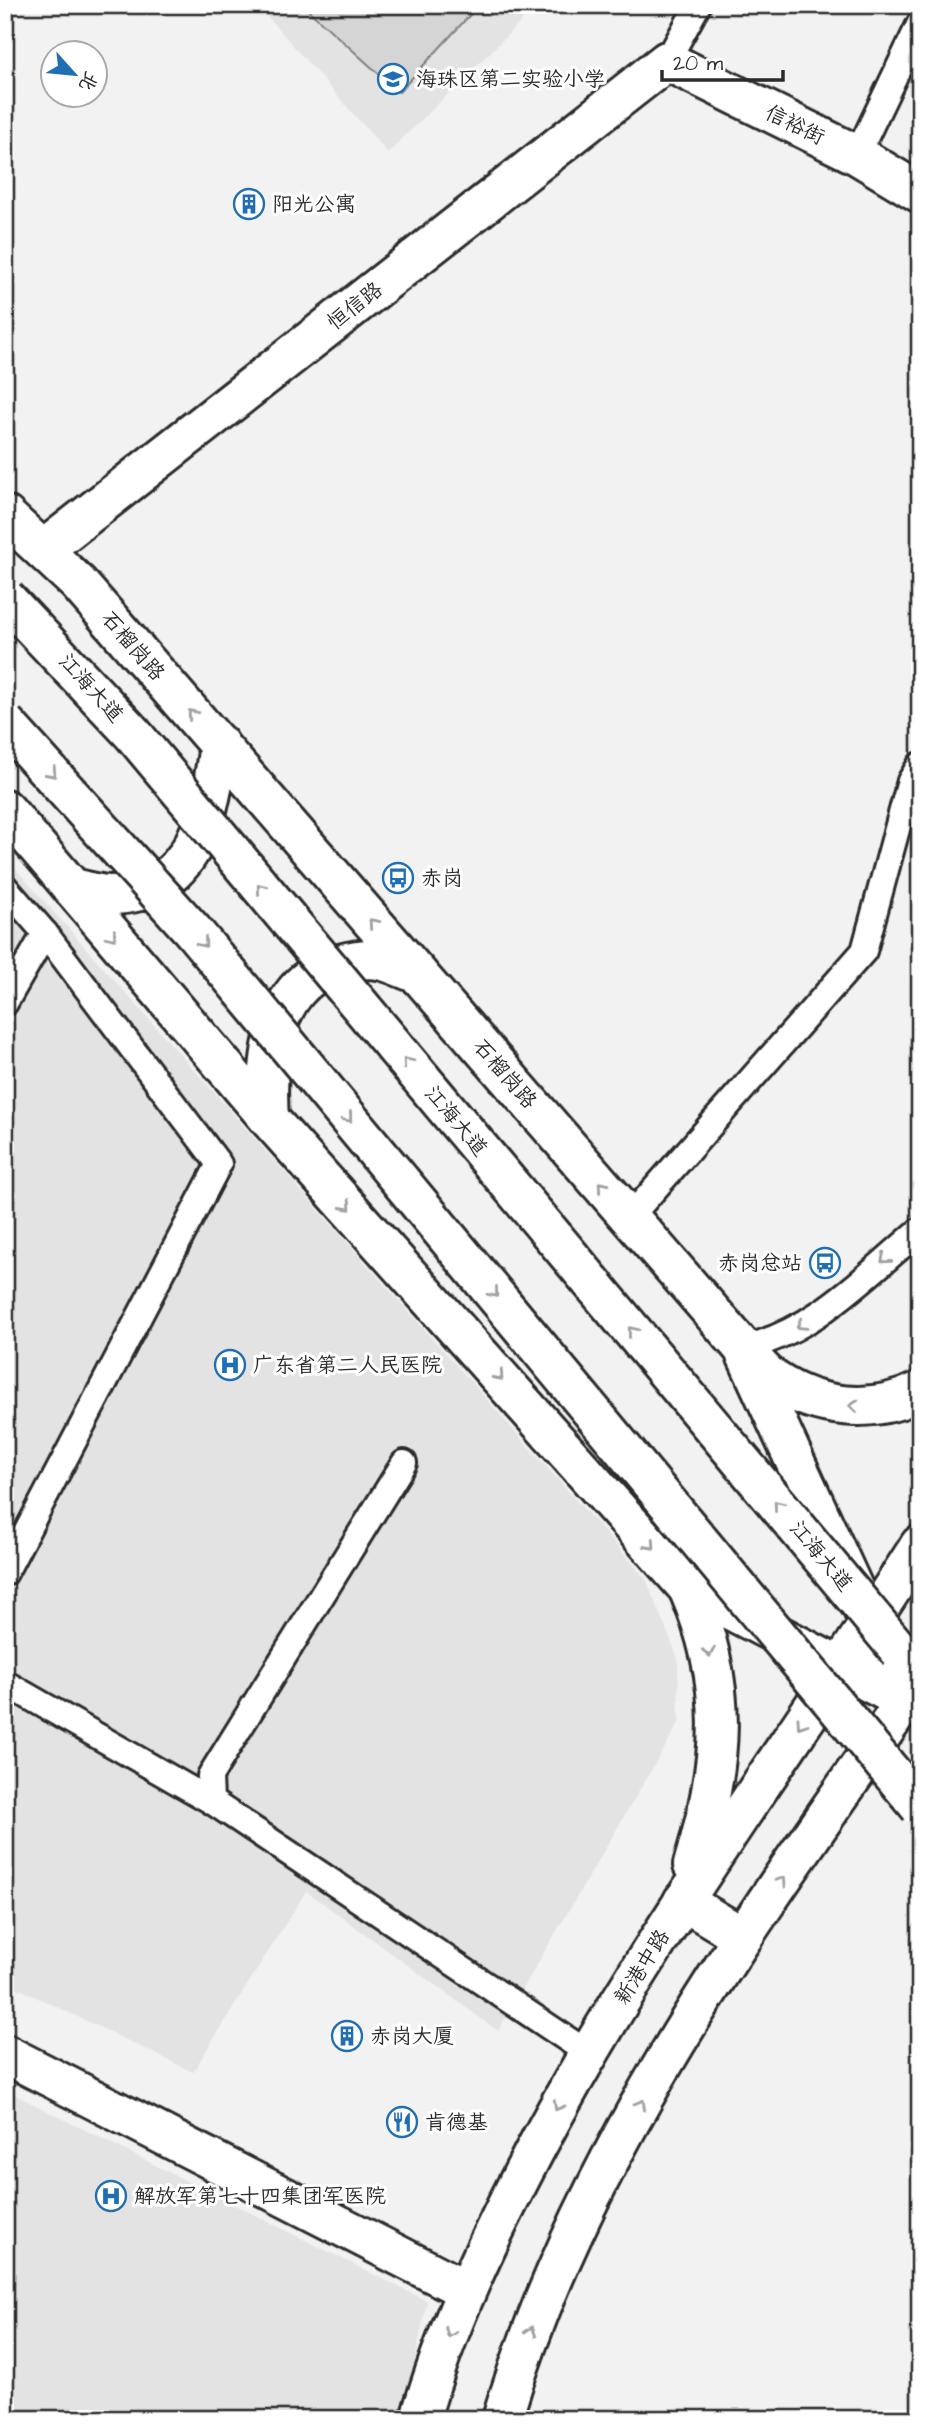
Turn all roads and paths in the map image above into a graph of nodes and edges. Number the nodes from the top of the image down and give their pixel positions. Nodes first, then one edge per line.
1 (698, 5) edge
2 (920, 23) edge
3 (667, 61) junction
4 (857, 155) junction
5 (920, 193) edge
6 (5, 515) edge
7 (43, 550) junction
8 (5, 597) edge
9 (5, 723) edge
10 (219, 744) junction
11 (920, 765) edge
12 (5, 809) edge
13 (5, 887) edge
14 (72, 888) junction
15 (45, 933) junction
16 (418, 974) junction
17 (5, 1003) edge
18 (269, 1119) junction
19 (629, 1218) junction
20 (920, 1230) edge
21 (743, 1348) junction
22 (920, 1391) edge
23 (404, 1463) dead end
24 (920, 1545) edge
25 (5, 1573) edge
26 (688, 1588) junction
27 (869, 1622) junction
28 (840, 1666) junction
29 (911, 1677) edge
30 (5, 1683) edge
31 (211, 1801) junction
32 (920, 1807) edge
33 (683, 1901) junction
34 (743, 1937) junction
35 (588, 2053) junction
36 (5, 2054) edge
37 (466, 2290) junction
38 (420, 2419) edge
39 (502, 2419) edge

1 - 3 lane
2 - 4 lane
3 - 4 main road, 信裕街
3 - 7 main road, 恒信路
4 - 5 main road, 信裕街
6 - 7 main road, 石榴岗路
10 -> 7 main road, 石榴岗路
29 -> 8 main road, 江海大道, bridge
9 -> 32 main road, bridge
10 - 14 main road
16 -> 10 main road, 石榴岗路
11 - 19 lane
12 - 14 main road
13 - 15 lane
14 -> 18 main road
15 - 17 lane
15 - 25 lane
16 - 18 main road
19 -> 16 main road, 石榴岗路
18 -> 26 main road
19 - 21 main road, 石榴岗路
20 -> 21 lane
22 -> 21 main road
21 - 27 main road, 石榴岗路
23 - 31 lane
24 - 27 main road, 新港中路
26 - 28 main road
26 -> 33 main road
27 - 28 main road, 新港中路
27 - 29 main road, 石榴岗路
28 - 29 main road
28 -> 33 main road, 新港中路
34 -> 29 main road
30 - 31 lane
31 - 35 lane
33 - 34 main road
33 - 35 main road, 新港中路
39 -> 34 main road
35 -> 37 main road, 新港中路
36 - 37 main road
37 -> 38 main road, 新港中路

